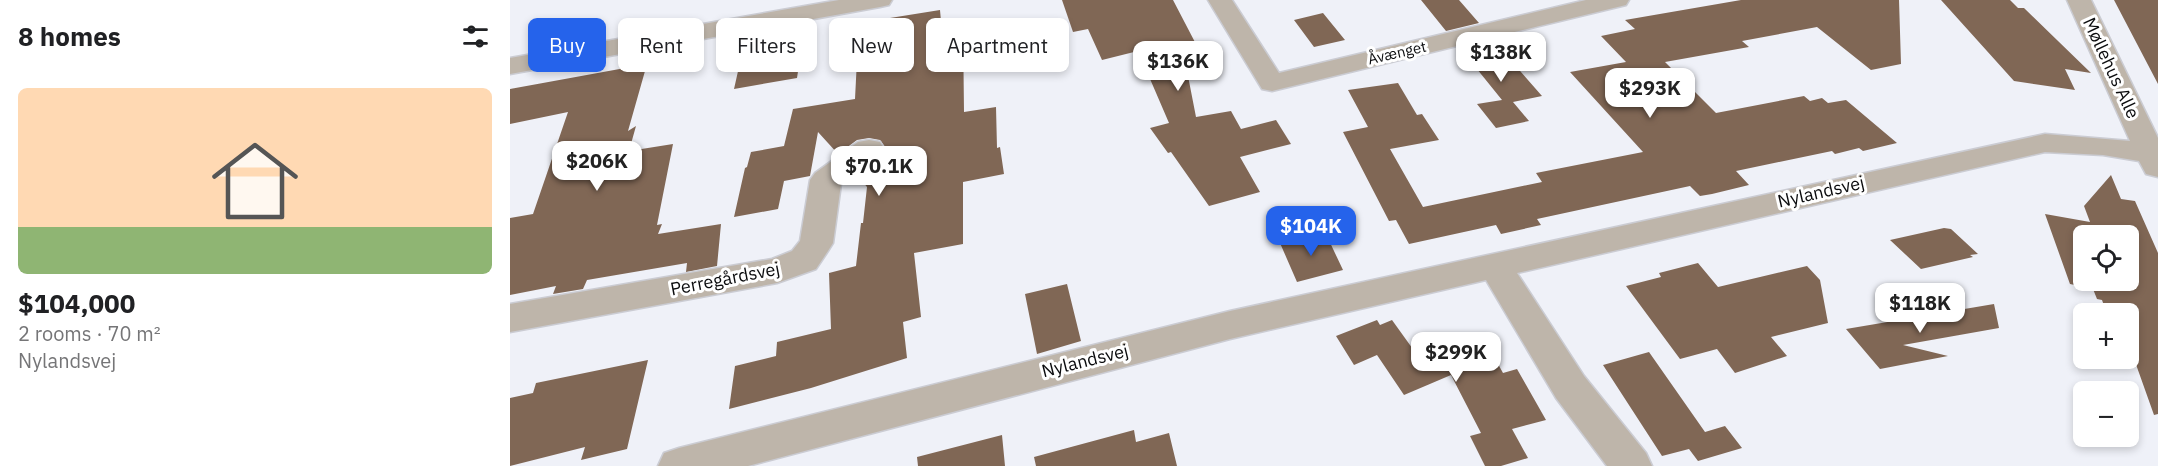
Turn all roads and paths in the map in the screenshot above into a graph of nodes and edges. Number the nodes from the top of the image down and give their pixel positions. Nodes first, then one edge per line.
1 (880, 0) edge
2 (1220, 0) edge
3 (1617, 0) edge
4 (2079, 0) edge
5 (756, 11) edge
6 (510, 66) edge
7 (869, 149) dead end
8 (2154, 160) edge
9 (1494, 265) junction
10 (510, 318) edge
11 (679, 466) edge
12 (1631, 466) edge

1 - 5 street
2 - 3 street, Åvænget
4 - 8 street, Møllehus Alle
5 - 6 street
7 - 10 street, Perregårdsvej
8 - 9 street, Nylandsvej
9 - 11 street, Nylandsvej
9 - 12 street

